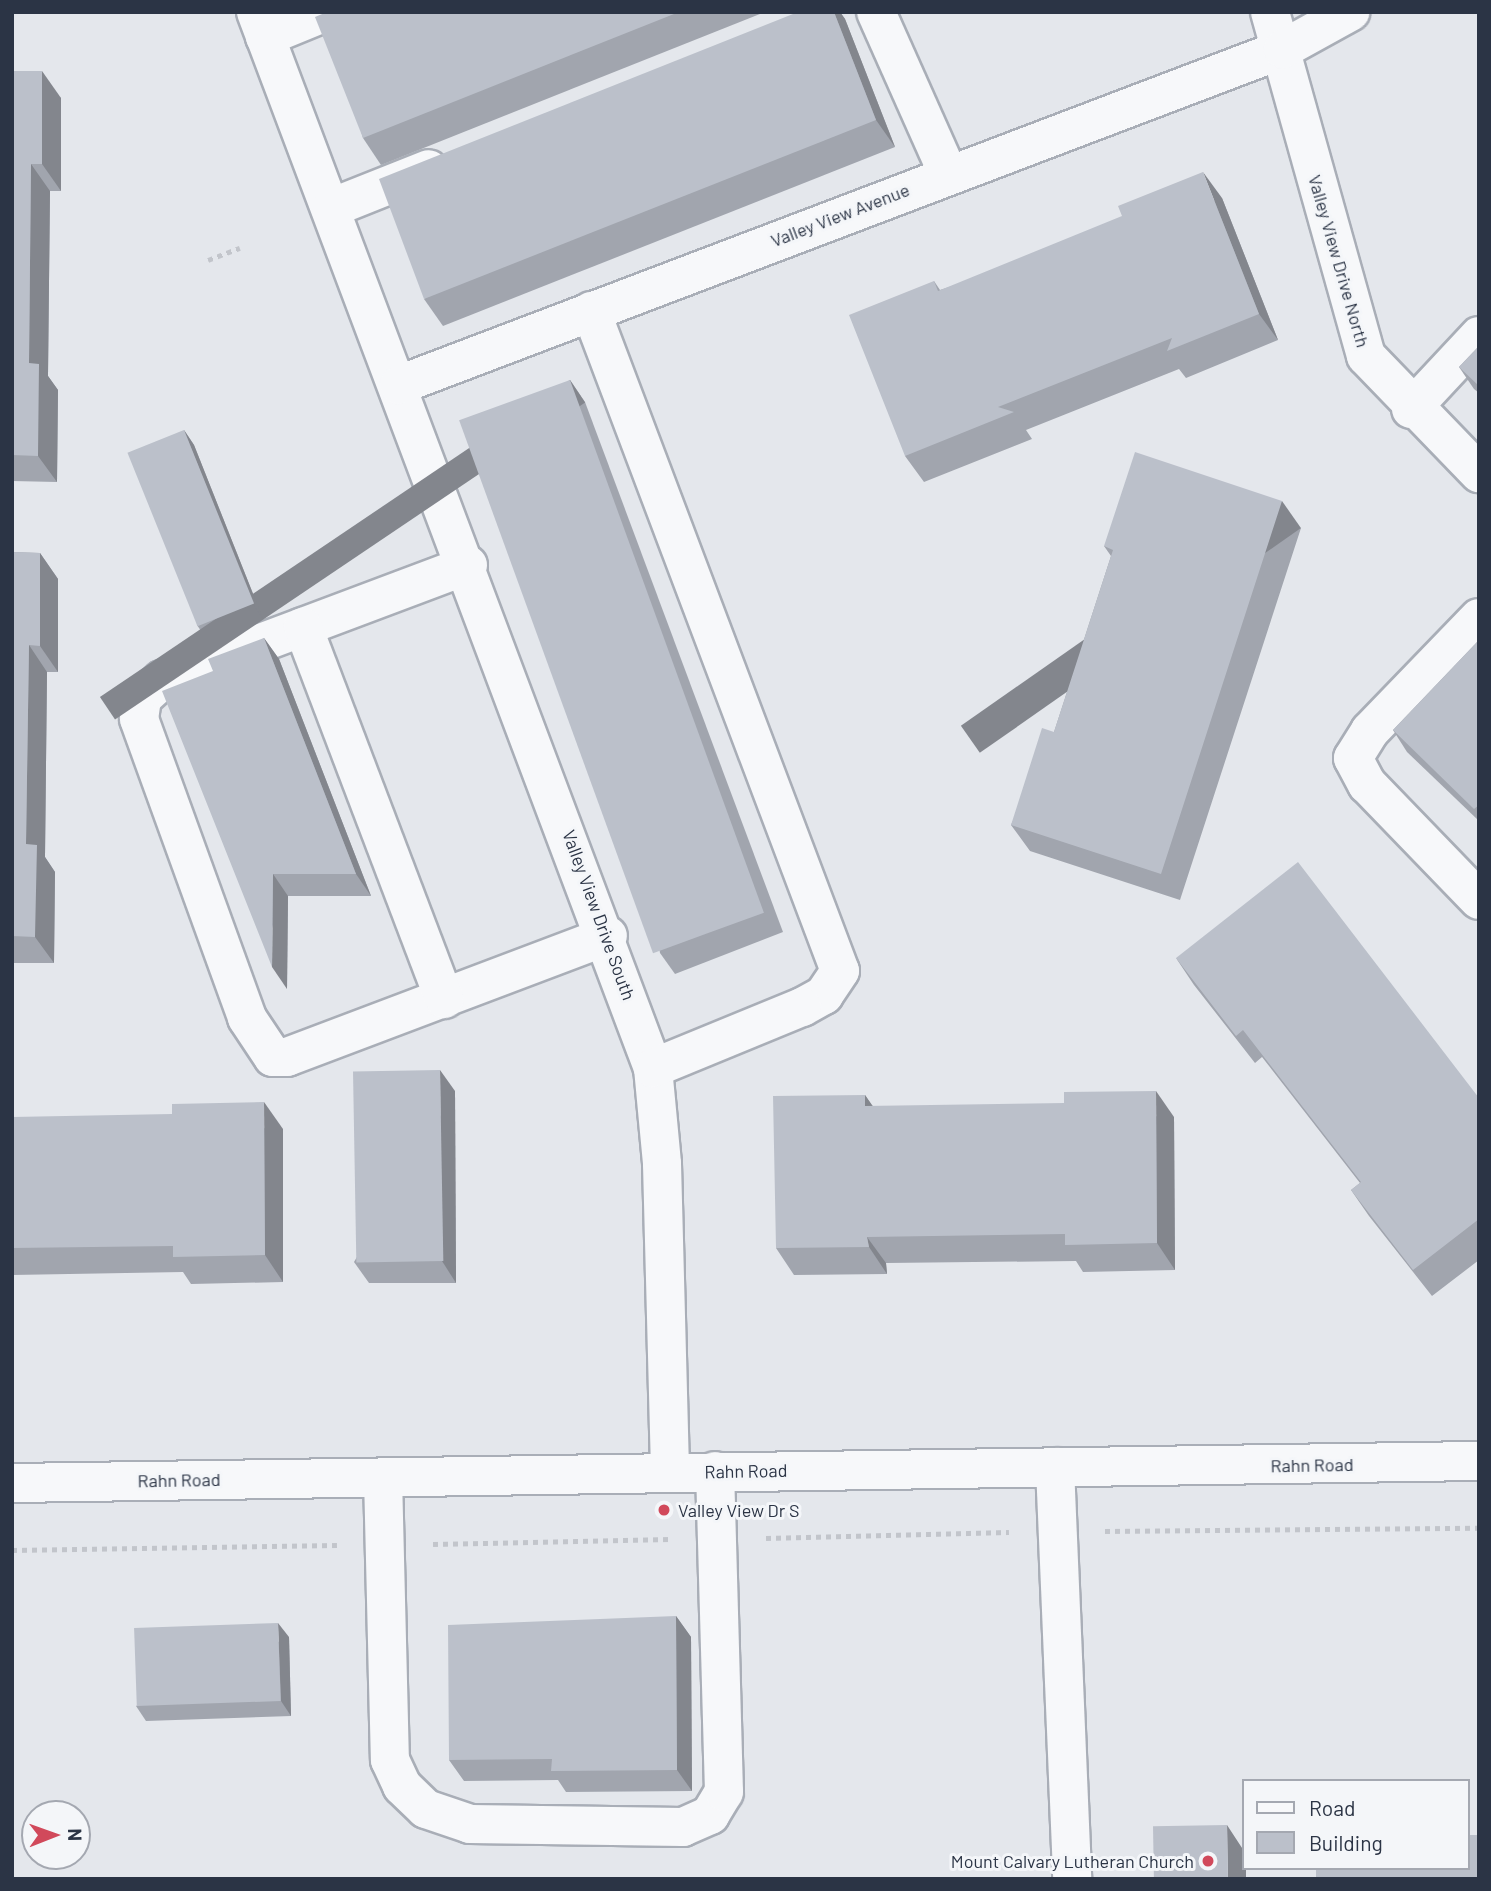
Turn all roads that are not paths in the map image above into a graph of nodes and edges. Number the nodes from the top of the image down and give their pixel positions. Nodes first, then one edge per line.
1 (326, 12) edge
2 (876, 12) edge
3 (1270, 12) edge
4 (1350, 12) edge
5 (261, 25) edge
6 (1283, 49) junction
7 (461, 157) edge
8 (948, 174) junction
9 (331, 208) junction
10 (592, 311) junction
11 (1479, 336) edge
12 (399, 385) junction
13 (1411, 410) junction
14 (1479, 473) edge
15 (468, 565) junction
16 (1479, 618) edge
17 (303, 627) junction
18 (1476, 890) edge
19 (608, 936) junction
20 (444, 999) junction
21 (653, 1068) junction
22 (1479, 1461) edge
23 (1055, 1467) junction
24 (715, 1471) junction
25 (670, 1472) junction
26 (383, 1477) junction
27 (12, 1483) edge
28 (1072, 1879) edge

1 - 5 street
2 - 8 street
3 - 6 street, Valley View Drive North
4 - 6 street, Valley View Avenue
5 - 9 street, Valley View Drive South
6 - 8 street, Valley View Avenue
6 - 13 street, Valley View Drive North
7 - 9 street
8 - 10 street, Valley View Avenue
9 - 12 street, Valley View Drive South
10 - 12 street, Valley View Avenue
10 - 21 street
11 - 13 street
12 - 15 street, Valley View Drive South
13 - 14 street, Valley View Drive North
15 - 17 street
15 - 19 street, Valley View Drive South
16 - 18 street
17 - 20 street
17 - 20 street
19 - 20 street
19 - 21 street, Valley View Drive South
21 - 25 street, Valley View Drive South
22 - 23 street, Rahn Road
23 - 24 street, Rahn Road
23 - 28 street
24 - 25 street, Rahn Road
24 - 26 street
25 - 26 street, Rahn Road
26 - 27 street, Rahn Road

